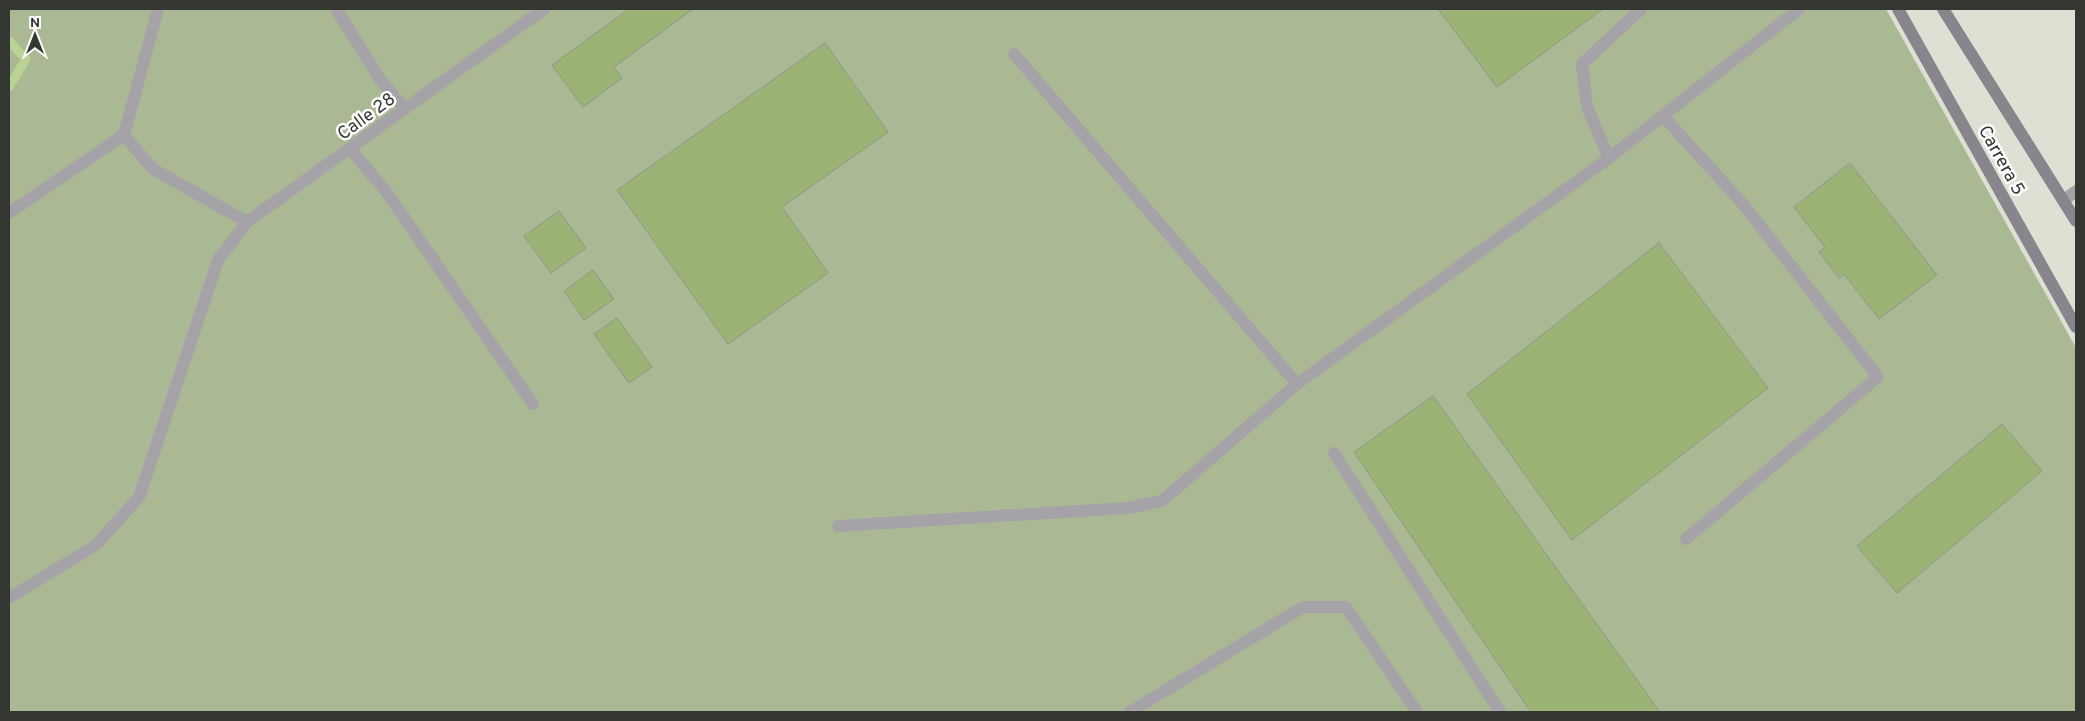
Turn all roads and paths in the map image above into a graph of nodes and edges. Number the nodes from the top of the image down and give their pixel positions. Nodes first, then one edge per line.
1 (158, 9) edge
2 (336, 9) edge
3 (544, 9) edge
4 (1641, 9) edge
5 (1799, 9) edge
6 (1898, 9) edge
7 (1943, 9) edge
8 (1014, 54) dead end
9 (405, 109) junction
10 (1663, 116) junction
11 (124, 135) junction
12 (350, 149) junction
13 (1609, 158) junction
14 (2076, 191) edge
15 (2064, 200) junction
16 (9, 212) edge
17 (2076, 221) edge
18 (248, 222) junction
19 (2076, 328) edge
20 (1298, 384) junction
21 (533, 404) dead end
22 (1334, 453) dead end
23 (838, 526) dead end
24 (1686, 540) dead end
25 (9, 598) edge
26 (1130, 712) edge
27 (1417, 712) edge
28 (1500, 712) edge

1 - 11 street
2 - 9 street
3 - 9 street, Calle 28
4 - 13 street
5 - 10 street
6 - 19 main road, Carrera 5
7 - 15 main road, Carrera 5
8 - 20 street
9 - 12 street, Calle 28
10 - 13 street
10 - 24 street
11 - 16 street
11 - 18 street
12 - 18 street, Calle 28
12 - 21 street
13 - 20 street
14 - 15 street
15 - 17 main road, Carrera 5
18 - 25 street, Calle 28
20 - 23 street
22 - 28 street
26 - 27 street

